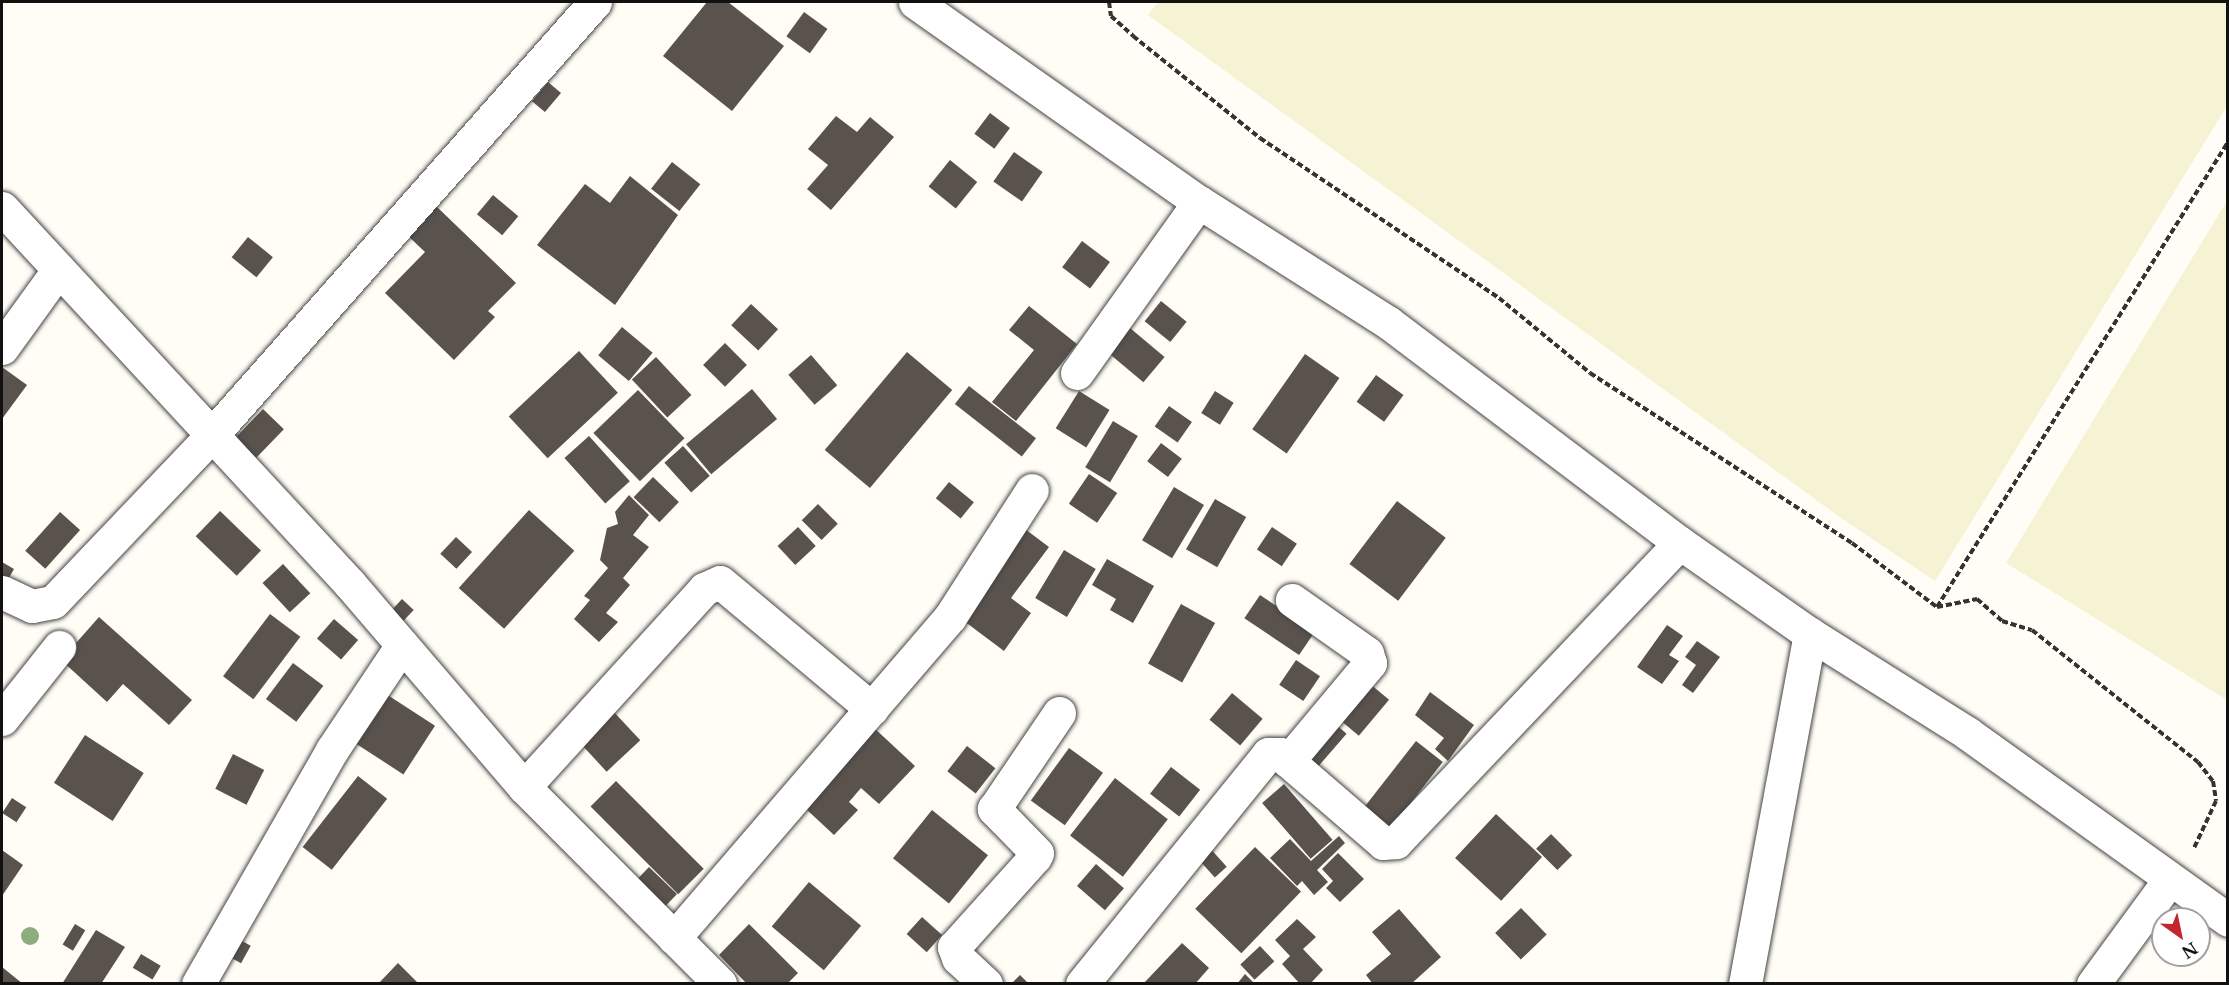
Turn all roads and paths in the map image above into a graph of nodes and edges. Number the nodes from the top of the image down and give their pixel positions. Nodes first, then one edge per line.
1 (595, 2) edge
2 (915, 2) edge
3 (1109, 2) edge
4 (2228, 142) edge
5 (1199, 202) junction
6 (2, 208) edge
7 (59, 269) junction
8 (2, 348) edge
9 (1077, 374) dead end
10 (210, 437) junction
11 (1032, 490) dead end
12 (1680, 543) junction
13 (2, 592) edge
14 (1292, 600) dead end
15 (1937, 607) junction
16 (1810, 634) junction
17 (402, 645) junction
18 (59, 647) dead end
19 (872, 709) junction
20 (1059, 713) dead end
21 (2, 719) edge
22 (1288, 761) junction
23 (524, 787) junction
24 (2169, 880) junction
25 (2228, 920) edge
26 (674, 938) junction
27 (198, 984) edge
28 (720, 984) edge
29 (986, 984) edge
30 (1082, 984) edge
31 (1745, 984) edge
32 (2093, 984) edge

1 - 10 street
2 - 5 street
3 - 15 path
4 - 15 path
5 - 9 street
5 - 12 street
6 - 7 street
7 - 8 street
7 - 10 street
10 - 13 street
10 - 17 street
11 - 19 street
12 - 16 street
12 - 22 street
14 - 22 street
15 - 24 path
16 - 24 street
16 - 31 street
17 - 23 street
17 - 27 street
18 - 21 street
19 - 23 street
19 - 26 street
20 - 29 street
22 - 30 street
23 - 26 street
24 - 25 street
24 - 32 street
26 - 28 street

